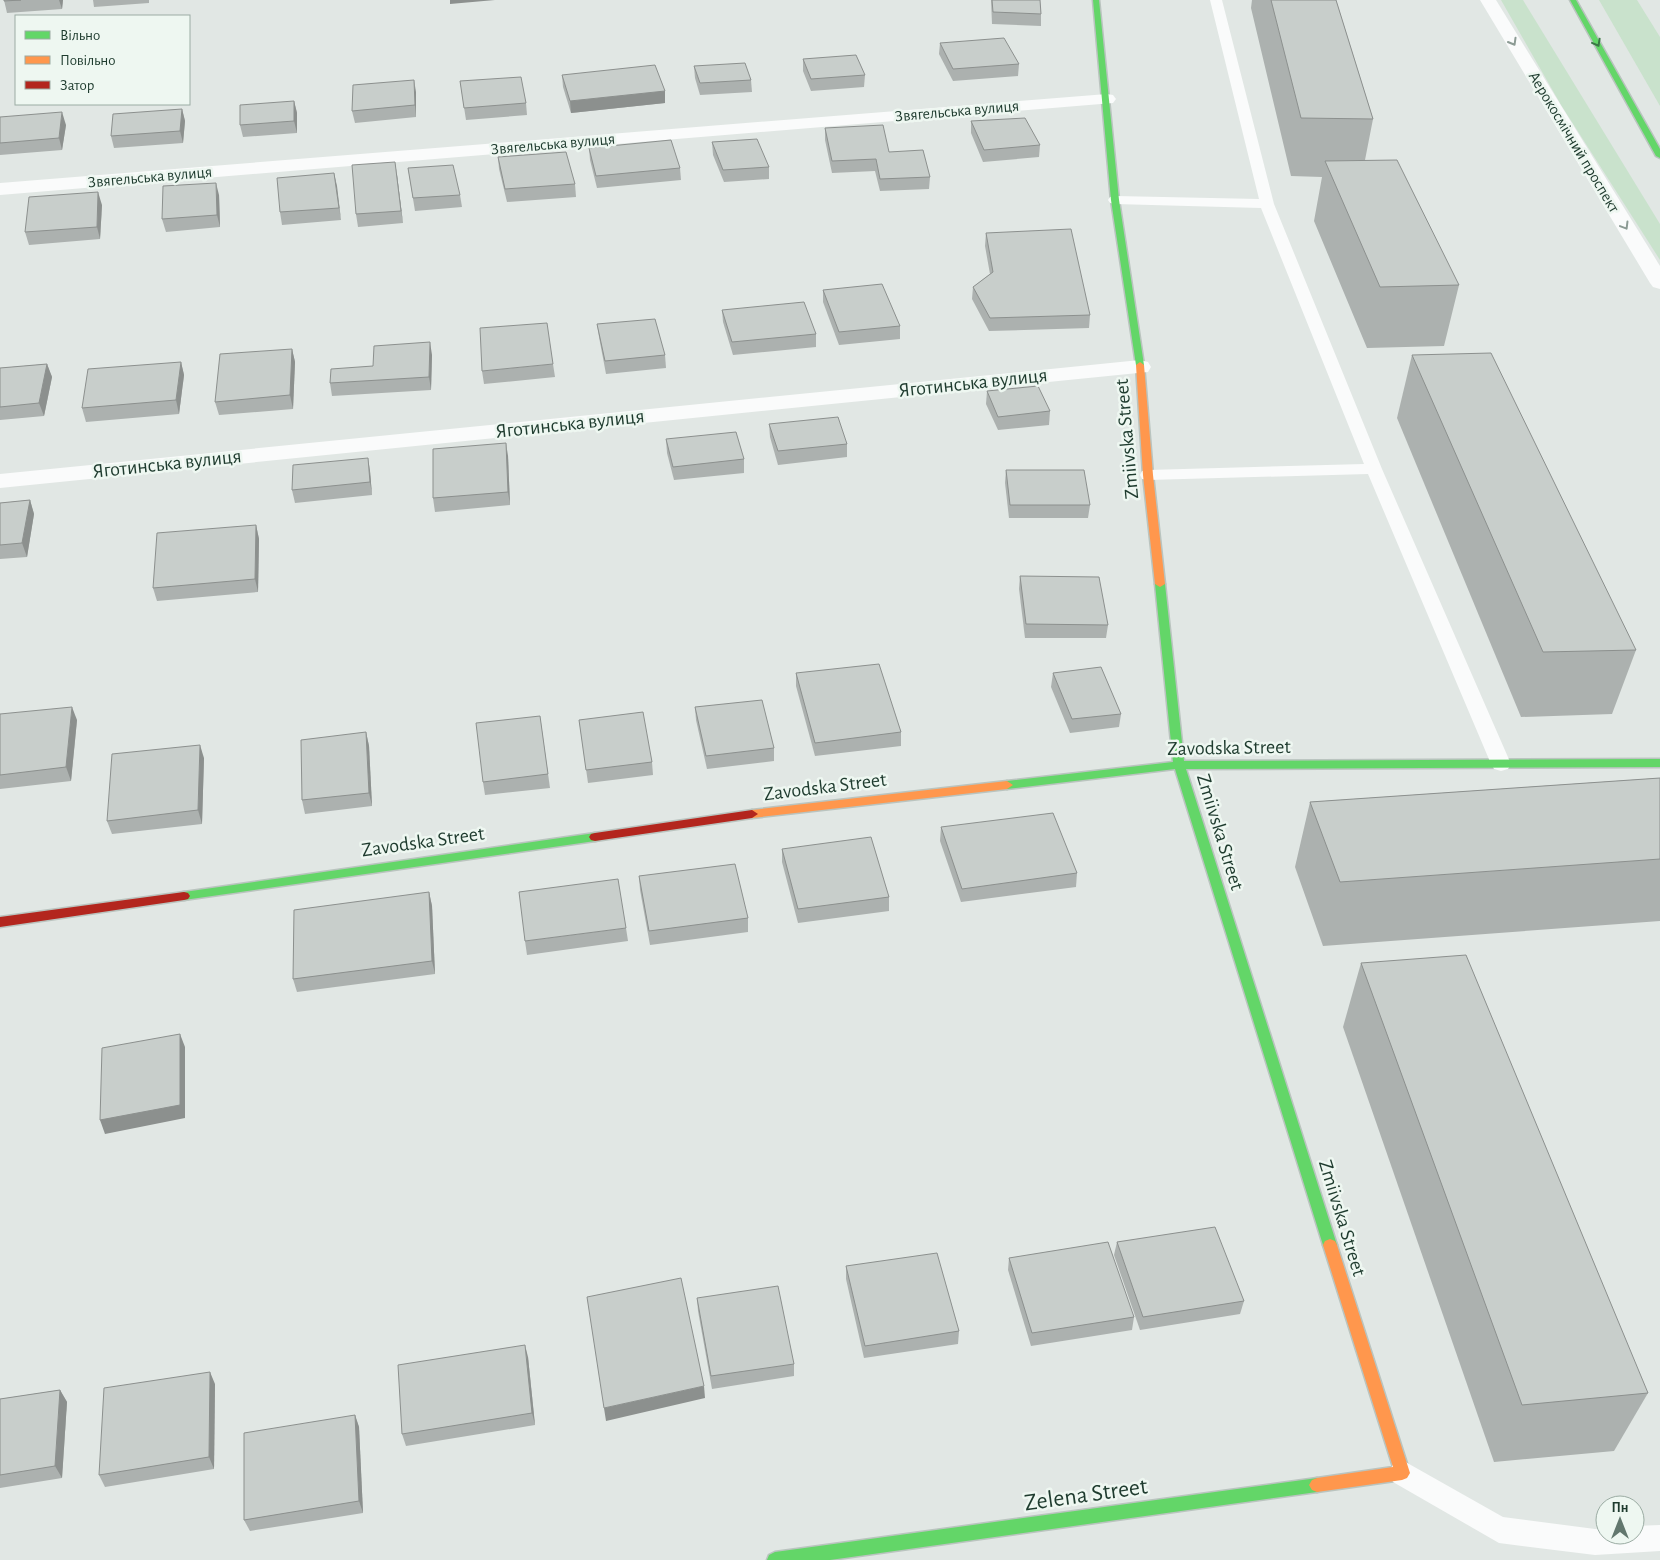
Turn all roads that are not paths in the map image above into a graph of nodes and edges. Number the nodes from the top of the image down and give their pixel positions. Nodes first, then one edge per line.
1 (1096, 0) edge
2 (1216, 0) edge
3 (1488, 0) edge
4 (1573, 0) edge
5 (1106, 99) junction
6 (1660, 156) edge
7 (0, 189) edge
8 (1116, 200) junction
9 (1266, 204) junction
10 (1660, 283) edge
11 (1140, 367) junction
12 (1374, 469) junction
13 (1148, 475) junction
14 (0, 481) edge
15 (1660, 763) edge
16 (1501, 764) junction
17 (1180, 766) junction
18 (0, 922) edge
19 (1402, 1473) junction
20 (1660, 1538) edge
21 (776, 1560) edge

1 - 5 street, Zmiivska Street
2 - 9 lane
3 -> 10 street, Аерокосмічний проспект
4 -> 6 street
5 - 7 street, Звягельська вулиця
5 - 8 street, Zmiivska Street
8 - 9 lane
8 - 11 street, Zmiivska Street
9 - 12 lane
11 - 13 street, Zmiivska Street
11 - 14 street, Яготинська вулиця
12 - 13 lane
12 - 16 lane
13 - 17 street, Zmiivska Street
15 - 16 street, Zavodska Street
16 - 17 street, Zavodska Street
17 - 18 street, Zavodska Street
17 - 19 street, Zmiivska Street
19 - 20 lane
19 - 21 street, Zelena Street

